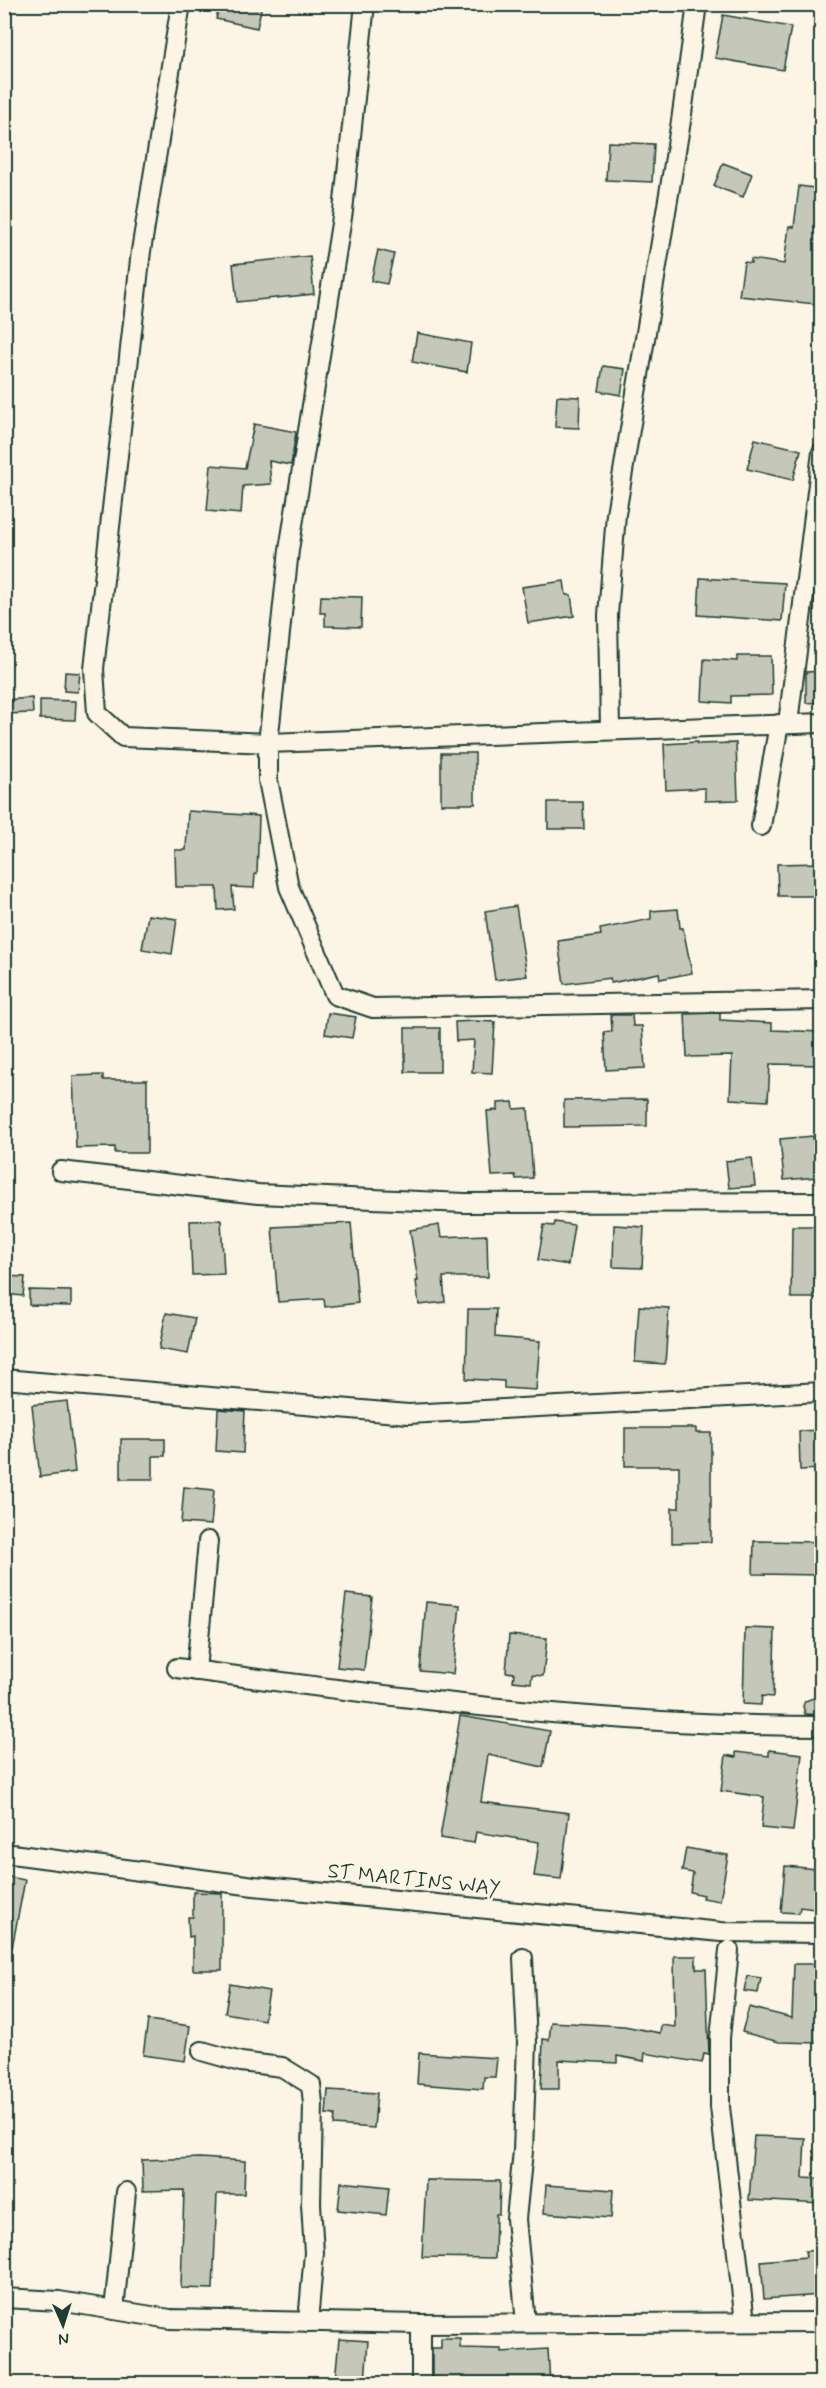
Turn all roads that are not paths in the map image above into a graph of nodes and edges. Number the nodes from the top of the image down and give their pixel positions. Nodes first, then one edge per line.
1 (181, 4) edge
2 (365, 4) edge
3 (697, 4) edge
4 (822, 452) edge
5 (822, 723) edge
6 (784, 724) junction
7 (610, 730) junction
8 (268, 743) junction
9 (760, 826) dead end
10 (822, 999) edge
11 (61, 1171) dead end
12 (822, 1202) edge
13 (4, 1378) edge
14 (822, 1392) edge
15 (208, 1541) dead end
16 (177, 1668) dead end
17 (196, 1671) junction
18 (822, 1726) edge
19 (4, 1853) edge
20 (822, 1933) edge
21 (729, 1950) dead end
22 (523, 1958) dead end
23 (202, 2051) dead end
24 (126, 2192) dead end
25 (4, 2298) edge
26 (114, 2310) junction
27 (308, 2322) junction
28 (744, 2322) junction
29 (822, 2322) edge
30 (526, 2323) junction
31 (421, 2324) junction
32 (421, 2384) edge

1 - 8 street
2 - 8 street
3 - 7 street
4 - 6 street
5 - 6 street
6 - 7 street
6 - 9 street
7 - 8 street
8 - 10 street
11 - 12 street
13 - 14 street
15 - 17 street
16 - 17 street
17 - 18 street
19 - 20 street, ST MARTINS WAY
21 - 28 street
22 - 30 street
23 - 27 street
24 - 26 street
25 - 26 street
26 - 27 street
27 - 31 street
28 - 29 street
28 - 30 street
30 - 31 street
31 - 32 street

